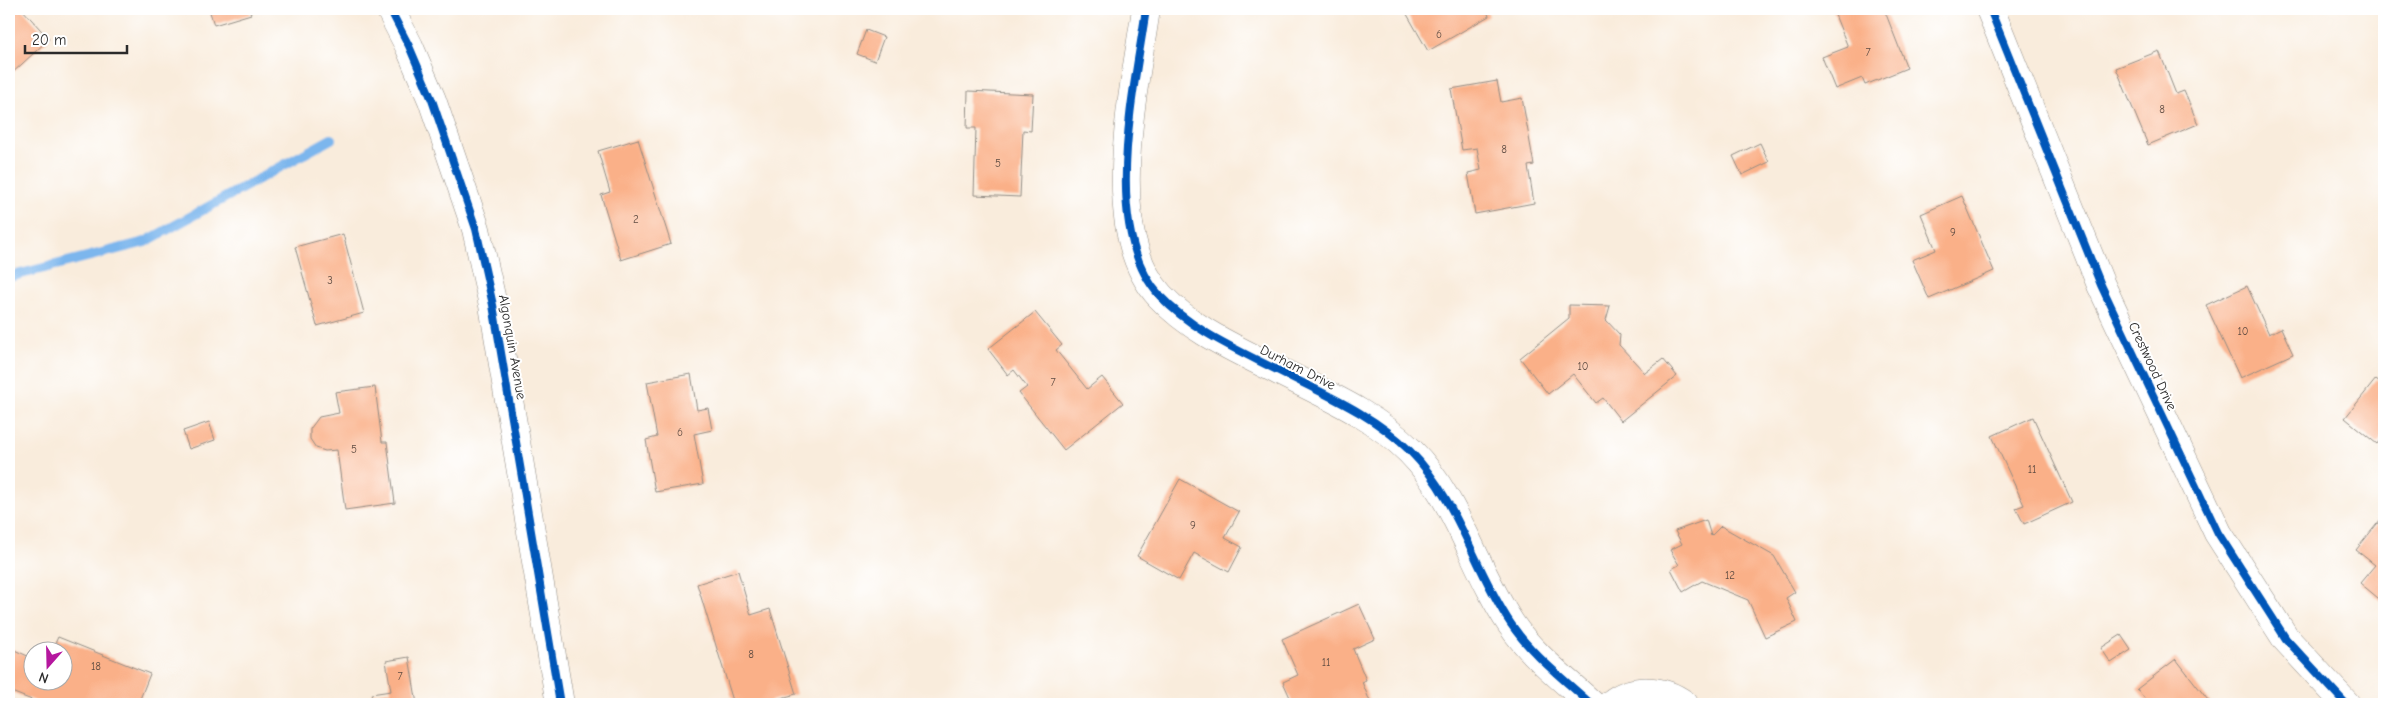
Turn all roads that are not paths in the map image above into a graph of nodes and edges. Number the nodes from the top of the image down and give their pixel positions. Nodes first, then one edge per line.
1 (390, 9) edge
2 (1146, 9) edge
3 (1990, 9) edge
4 (560, 704) edge
5 (1591, 704) edge
6 (1611, 704) edge
7 (1684, 704) edge
8 (2346, 704) edge

1 - 4 street, Algonquin Avenue
2 - 5 street, Durham Drive
3 - 8 street, Crestwood Drive
6 - 7 street

